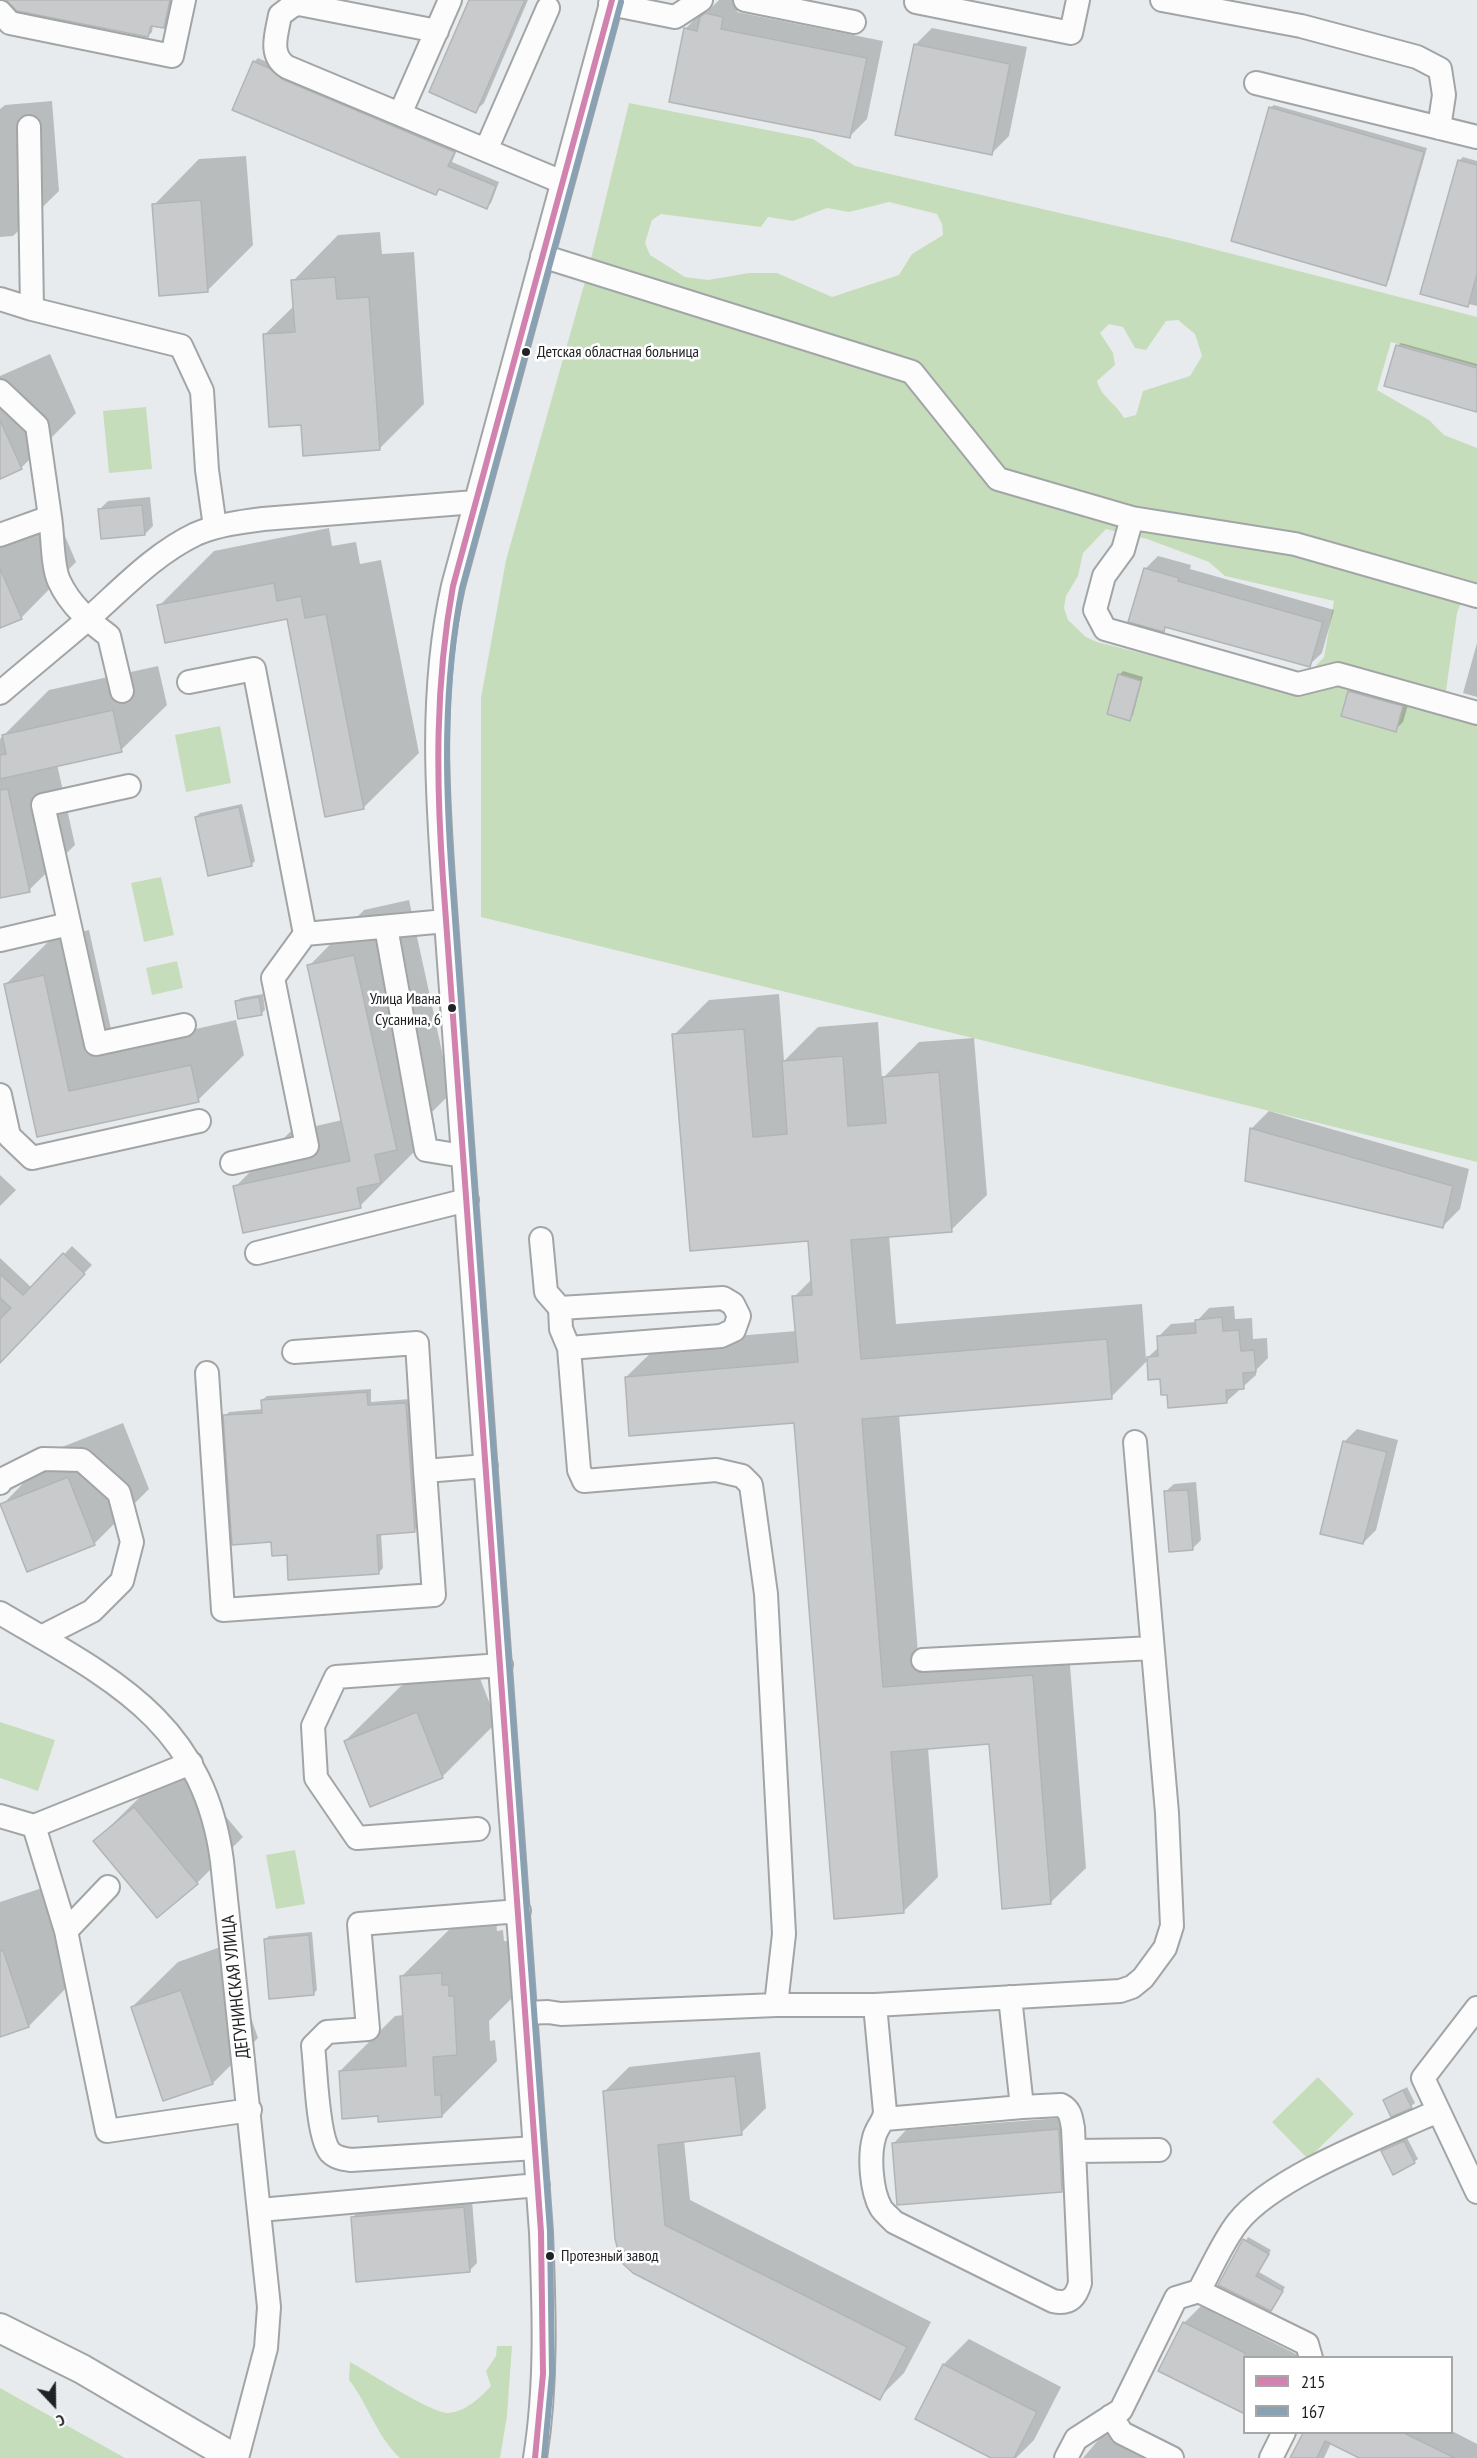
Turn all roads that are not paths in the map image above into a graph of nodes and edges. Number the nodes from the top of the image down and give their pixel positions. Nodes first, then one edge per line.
1 (184, 0) edge
2 (450, 0) edge
3 (701, 0) edge
4 (745, 0) edge
5 (1078, 0) edge
6 (1162, 0) edge
7 (611, 2) edge
8 (916, 2) dead end
9 (548, 8) dead end
10 (0, 12) edge
11 (854, 22) dead end
12 (437, 31) junction
13 (1256, 83) dead end
14 (400, 114) junction
15 (29, 127) dead end
16 (1439, 128) junction
17 (1477, 137) edge
18 (486, 150) junction
19 (562, 182) junction
20 (542, 256) junction
21 (0, 299) edge
22 (32, 309) junction
23 (0, 391) edge
24 (476, 502) junction
25 (50, 517) junction
26 (1132, 518) junction
27 (215, 527) junction
28 (0, 535) edge
29 (1477, 596) edge
30 (87, 620) junction
31 (189, 682) dead end
32 (122, 691) dead end
33 (0, 693) edge
34 (1477, 713) edge
35 (129, 786) dead end
36 (446, 921) junction
37 (69, 924) junction
38 (386, 927) junction
39 (305, 934) junction
40 (0, 940) edge
41 (184, 1024) dead end
42 (0, 1095) edge
43 (199, 1121) dead end
44 (463, 1156) junction
45 (232, 1163) dead end
46 (466, 1200) junction
47 (541, 1239) dead end
48 (257, 1253) dead end
49 (686, 1300) junction
50 (560, 1308) junction
51 (686, 1339) junction
52 (569, 1348) junction
53 (294, 1352) dead end
54 (207, 1373) dead end
55 (1135, 1442) dead end
56 (486, 1466) junction
57 (425, 1471) junction
58 (0, 1483) edge
59 (0, 1613) edge
60 (40, 1637) junction
61 (1152, 1648) junction
62 (922, 1660) dead end
63 (501, 1665) junction
64 (190, 1764) junction
65 (0, 1816) edge
66 (34, 1826) junction
67 (478, 1829) dead end
68 (108, 1887) dead end
69 (519, 1911) junction
70 (66, 1931) junction
71 (1010, 1997) junction
72 (776, 2005) junction
73 (875, 2005) junction
74 (1477, 2008) edge
75 (526, 2013) junction
76 (1022, 2107) junction
77 (250, 2110) junction
78 (1438, 2111) junction
79 (885, 2119) junction
80 (535, 2148) junction
81 (1159, 2150) dead end
82 (1075, 2151) junction
83 (538, 2185) junction
84 (1477, 2192) edge
85 (260, 2210) junction
86 (1199, 2290) junction
87 (0, 2328) edge
88 (1310, 2356) edge
89 (1110, 2416) junction
90 (1283, 2434) edge
91 (236, 2458) edge
92 (535, 2458) edge
93 (1066, 2458) edge
94 (1172, 2458) edge
95 (1271, 2458) edge

1 - 10 street
2 - 12 street
3 - 7 street
4 - 11 street
5 - 8 street
6 - 16 street
7 - 19 street
9 - 18 street
12 - 14 street
12 - 14 street
13 - 16 street
14 - 18 street
15 - 22 street
16 - 17 street
18 - 19 street
19 - 20 street
20 - 24 street
20 - 26 street
21 - 22 street
22 - 27 street
23 - 25 street
24 - 27 street
24 - 36 street
25 - 28 street
25 - 30 street
26 - 29 street
26 - 34 street
27 - 30 street
30 - 32 street
30 - 33 street
31 - 39 street
35 - 37 street
36 - 38 street
36 - 44 street
37 - 40 street
37 - 41 street
38 - 39 street
38 - 44 street
39 - 45 street
42 - 43 street
44 - 46 street
46 - 48 street
46 - 56 street
47 - 50 street
49 - 50 street
49 - 51 street
49 - 51 street
50 - 52 street
51 - 52 street
52 - 72 street
53 - 57 street
54 - 57 street
55 - 61 street
56 - 57 street
56 - 63 street
58 - 60 street
59 - 60 street, ДЕГУНИНСКАЯ УЛИЦА
60 - 64 street, ДЕГУНИНСКАЯ УЛИЦА
61 - 62 street
61 - 71 street
63 - 67 street
63 - 69 street
64 - 66 street
64 - 77 street, ДЕГУНИНСКАЯ УЛИЦА
65 - 66 street
66 - 70 street
68 - 70 street
69 - 75 street
69 - 80 street
70 - 77 street
71 - 73 street
71 - 76 street
72 - 73 street
72 - 75 street
73 - 79 street
74 - 78 street
75 - 80 street
76 - 79 street
76 - 82 street
77 - 85 street, ДЕГУНИНСКАЯ УЛИЦА
78 - 84 street
78 - 86 street
79 - 82 street
80 - 83 street
81 - 82 street
83 - 85 street
83 - 92 street
85 - 91 street, ДЕГУНИНСКАЯ УЛИЦА
86 - 88 street
86 - 89 street
87 - 91 main road
89 - 93 street
89 - 94 street
90 - 95 street

